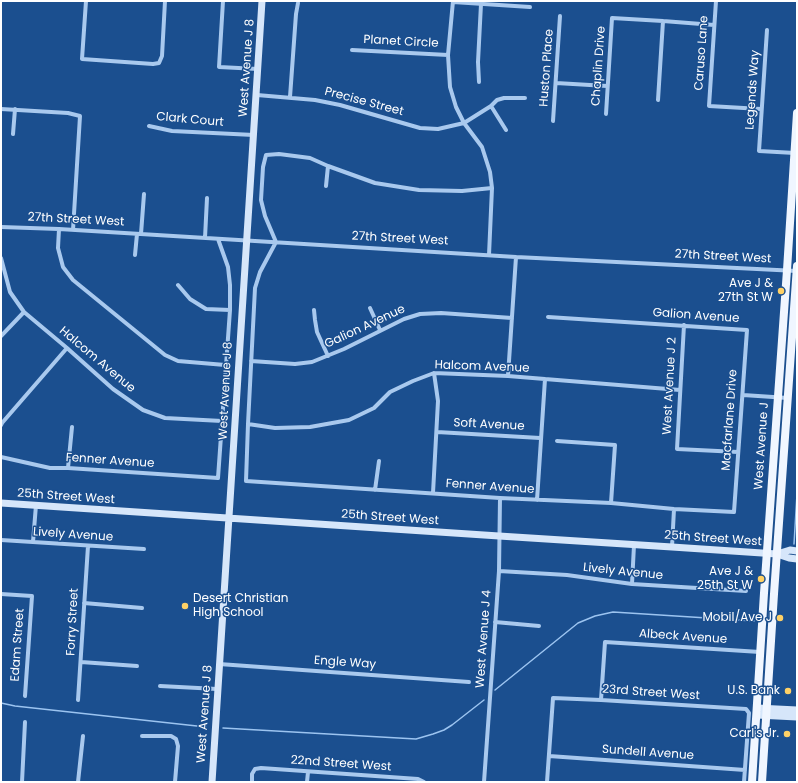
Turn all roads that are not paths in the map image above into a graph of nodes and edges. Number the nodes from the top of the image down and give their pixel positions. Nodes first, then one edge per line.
1 (86, 1) edge
2 (165, 1) edge
3 (223, 1) edge
4 (262, 1) edge
5 (716, 1) edge
6 (453, 2) edge
7 (298, 3) dead end
8 (481, 4) junction
9 (530, 7) dead end
10 (560, 16) dead end
11 (663, 21) junction
12 (714, 25) junction
13 (767, 30) dead end
14 (352, 50) dead end
15 (448, 55) junction
16 (258, 69) junction
17 (479, 82) dead end
18 (556, 83) junction
19 (607, 86) junction
20 (257, 94) junction
21 (290, 97) junction
22 (525, 98) dead end
23 (658, 100) dead end
24 (491, 106) junction
25 (1, 108) edge
26 (15, 109) junction
27 (761, 109) junction
28 (797, 113) edge
29 (606, 114) dead end
30 (553, 121) dead end
31 (464, 123) junction
32 (149, 126) dead end
33 (506, 130) dead end
34 (13, 134) dead end
35 (254, 134) junction
36 (796, 153) edge
37 (328, 166) junction
38 (326, 186) dead end
39 (492, 188) junction
40 (144, 194) dead end
41 (208, 198) dead end
42 (1, 227) edge
43 (59, 229) junction
44 (73, 230) junction
45 (139, 234) junction
46 (205, 238) junction
47 (218, 239) junction
48 (246, 240) junction
49 (276, 242) junction
50 (135, 255) dead end
51 (489, 255) junction
52 (516, 257) junction
53 (1, 258) edge
54 (797, 266) edge
55 (787, 270) junction
56 (797, 271) edge
57 (178, 285) dead end
58 (370, 308) dead end
59 (230, 310) junction
60 (314, 310) dead end
61 (24, 312) junction
62 (548, 317) dead end
63 (512, 318) junction
64 (684, 326) junction
65 (380, 330) junction
66 (747, 330) joint
67 (1, 336) edge
68 (67, 348) junction
69 (328, 356) junction
70 (252, 361) junction
71 (225, 365) junction
72 (434, 373) junction
73 (508, 376) junction
74 (545, 379) junction
75 (680, 390) junction
76 (743, 395) junction
77 (778, 397) junction
78 (788, 398) junction
79 (222, 422) junction
80 (1, 423) edge
81 (248, 424) junction
82 (72, 427) dead end
83 (437, 432) junction
84 (540, 438) junction
85 (557, 442) dead end
86 (738, 452) junction
87 (1, 457) edge
88 (379, 461) dead end
89 (68, 468) junction
90 (375, 490) junction
91 (433, 493) junction
92 (500, 498) junction
93 (536, 500) junction
94 (1, 503) edge
95 (611, 503) junction
96 (36, 505) junction
97 (674, 509) junction
98 (734, 512) joint
99 (229, 518) junction
100 (499, 536) junction
101 (1, 540) edge
102 (34, 542) junction
103 (634, 545) junction
104 (88, 546) junction
105 (672, 547) junction
106 (144, 549) dead end
107 (797, 551) edge
108 (766, 553) junction
109 (777, 554) junction
110 (797, 559) edge
111 (499, 571) junction
112 (632, 584) junction
113 (746, 591) dead end
114 (1, 594) edge
115 (84, 604) junction
116 (142, 608) dead end
117 (495, 622) junction
118 (539, 626) dead end
119 (760, 652) junction
120 (81, 662) junction
121 (219, 664) junction
122 (137, 666) dead end
123 (469, 682) dead end
124 (160, 686) dead end
125 (217, 689) junction
126 (25, 696) dead end
127 (78, 700) dead end
128 (601, 700) junction
129 (797, 710) edge
130 (757, 712) junction
131 (767, 712) junction
132 (797, 717) edge
133 (25, 722) dead end
134 (83, 736) dead end
135 (142, 736) dead end
136 (549, 756) junction
137 (745, 770) junction
138 (308, 772) junction
139 (366, 776) junction
140 (22, 782) edge
141 (78, 782) edge
142 (175, 782) edge
143 (212, 782) edge
144 (252, 782) edge
145 (307, 782) edge
146 (366, 782) edge
147 (424, 782) edge
148 (484, 782) edge
149 (547, 782) edge
150 (744, 782) edge
151 (752, 782) edge
152 (762, 782) edge

1 - 2 street
3 - 16 street
4 - 16 street, West Avenue J 8
5 - 12 street, Caruso Lane
6 - 8 street
6 - 15 street
7 - 21 street
8 - 9 street
8 - 17 street
10 - 18 street, Huston Place
11 - 12 street
11 - 19 street, Chaplin Drive
11 - 23 street
12 - 27 street, Caruso Lane
13 - 27 street, Legends Way
14 - 15 street, Planet Circle
15 - 31 street
16 - 20 street, West Avenue J 8
18 - 19 street
18 - 30 street, Huston Place
19 - 29 street, Chaplin Drive
20 - 21 street, Precise Street
20 - 35 street, West Avenue J 8
21 - 31 street, Precise Street
22 - 24 street, Precise Street
24 - 31 street, Precise Street
24 - 33 street
25 - 26 street
26 - 34 street
26 - 44 street
27 - 36 street, Legends Way
28 - 36 main road, West Avenue J
31 - 39 street
32 - 35 street, Clark Court
35 - 48 street, West Avenue J 8
36 - 55 main road, West Avenue J
37 - 38 street
37 - 39 street
37 - 49 street
39 - 51 street
40 - 45 street
41 - 46 street
42 - 43 street, 27th Street West
43 - 44 street, 27th Street West
43 - 71 street
44 - 45 street, 27th Street West
45 - 46 street, 27th Street West
45 - 50 street
46 - 47 street, 27th Street West
47 - 48 street, 27th Street West
47 - 59 street
48 - 49 street, 27th Street West
48 - 99 street, West Avenue J 8
49 - 51 street, 27th Street West
49 - 70 street
51 - 52 street, 27th Street West
52 - 55 street, 27th Street West
52 - 63 street
53 - 61 street, Halcom Avenue
54 - 56 main road, West Avenue J
55 - 56 street, 27th Street West
55 - 77 main road, West Avenue J
56 - 78 main road, West Avenue J
57 - 59 street
58 - 65 street
59 - 71 street
60 - 69 street
61 - 67 street
61 - 68 street, Halcom Avenue
62 - 64 street, Galion Avenue
63 - 65 street, Galion Avenue
63 - 73 street
64 - 66 street, Galion Avenue
64 - 75 street, West Avenue J 2
65 - 69 street, Galion Avenue
66 - 76 street, Macfarlane Drive
68 - 79 street, Halcom Avenue
68 - 80 street
69 - 70 street, Galion Avenue
70 - 81 street
71 - 79 street
72 - 73 street, Halcom Avenue
72 - 81 street, Halcom Avenue
72 - 83 street
73 - 74 street, Halcom Avenue
74 - 75 street, Halcom Avenue
74 - 84 street
75 - 86 street, West Avenue J 2
76 - 77 street
76 - 86 street, Macfarlane Drive
77 - 78 street
77 - 108 main road, West Avenue J
78 - 109 main road, West Avenue J
79 - 89 street, Fenner Avenue
81 - 90 street, Fenner Avenue
82 - 89 street
83 - 84 street, Soft Avenue
83 - 91 street
84 - 93 street
85 - 95 street
86 - 98 street, Macfarlane Drive
87 - 89 street, Fenner Avenue
88 - 90 street
90 - 91 street, Fenner Avenue
91 - 92 street, Fenner Avenue
92 - 93 street, Fenner Avenue
92 - 100 street, West Avenue J 4
93 - 95 street, Fenner Avenue
94 - 96 street, 25th Street West
95 - 97 street, Fenner Avenue
96 - 99 street, 25th Street West
96 - 102 street
97 - 98 street, Fenner Avenue
97 - 105 street
99 - 100 street, 25th Street West
99 - 121 street, West Avenue J 8
100 - 103 street, 25th Street West
100 - 111 street, West Avenue J 4
101 - 102 street, Lively Avenue
102 - 104 street, Lively Avenue
103 - 105 street, 25th Street West
103 - 112 street
104 - 106 street, Lively Avenue
104 - 115 street, Forry Street
105 - 108 street, 25th Street West
107 - 109 street, 25th Street West
108 - 109 street, 25th Street West
108 - 119 main road, West Avenue J
109 - 110 street, 25th Street West
109 - 131 main road, West Avenue J
111 - 112 street, Lively Avenue
111 - 117 street, West Avenue J 4
112 - 113 street, Lively Avenue
114 - 126 street, Edam Street
115 - 116 street
115 - 120 street, Forry Street
117 - 118 street
117 - 148 street, West Avenue J 4
119 - 128 street, Albeck Avenue
119 - 130 main road, West Avenue J
120 - 122 street
120 - 127 street, Forry Street
121 - 123 street, Engle Way
121 - 125 street, West Avenue J 8
124 - 125 street
125 - 143 street, West Avenue J 8
128 - 136 street, 23rd Street West
128 - 137 street, 23rd Street West
129 - 131 street
130 - 131 street
130 - 151 main road, West Avenue J
131 - 132 street
131 - 152 main road, West Avenue J
133 - 140 street
134 - 141 street
135 - 142 street
136 - 137 street, Sundell Avenue
136 - 149 street
137 - 150 street
138 - 139 street, 22nd Street West
138 - 144 street, 22nd Street West
138 - 145 street
139 - 146 street
139 - 147 street, 22nd Street West

